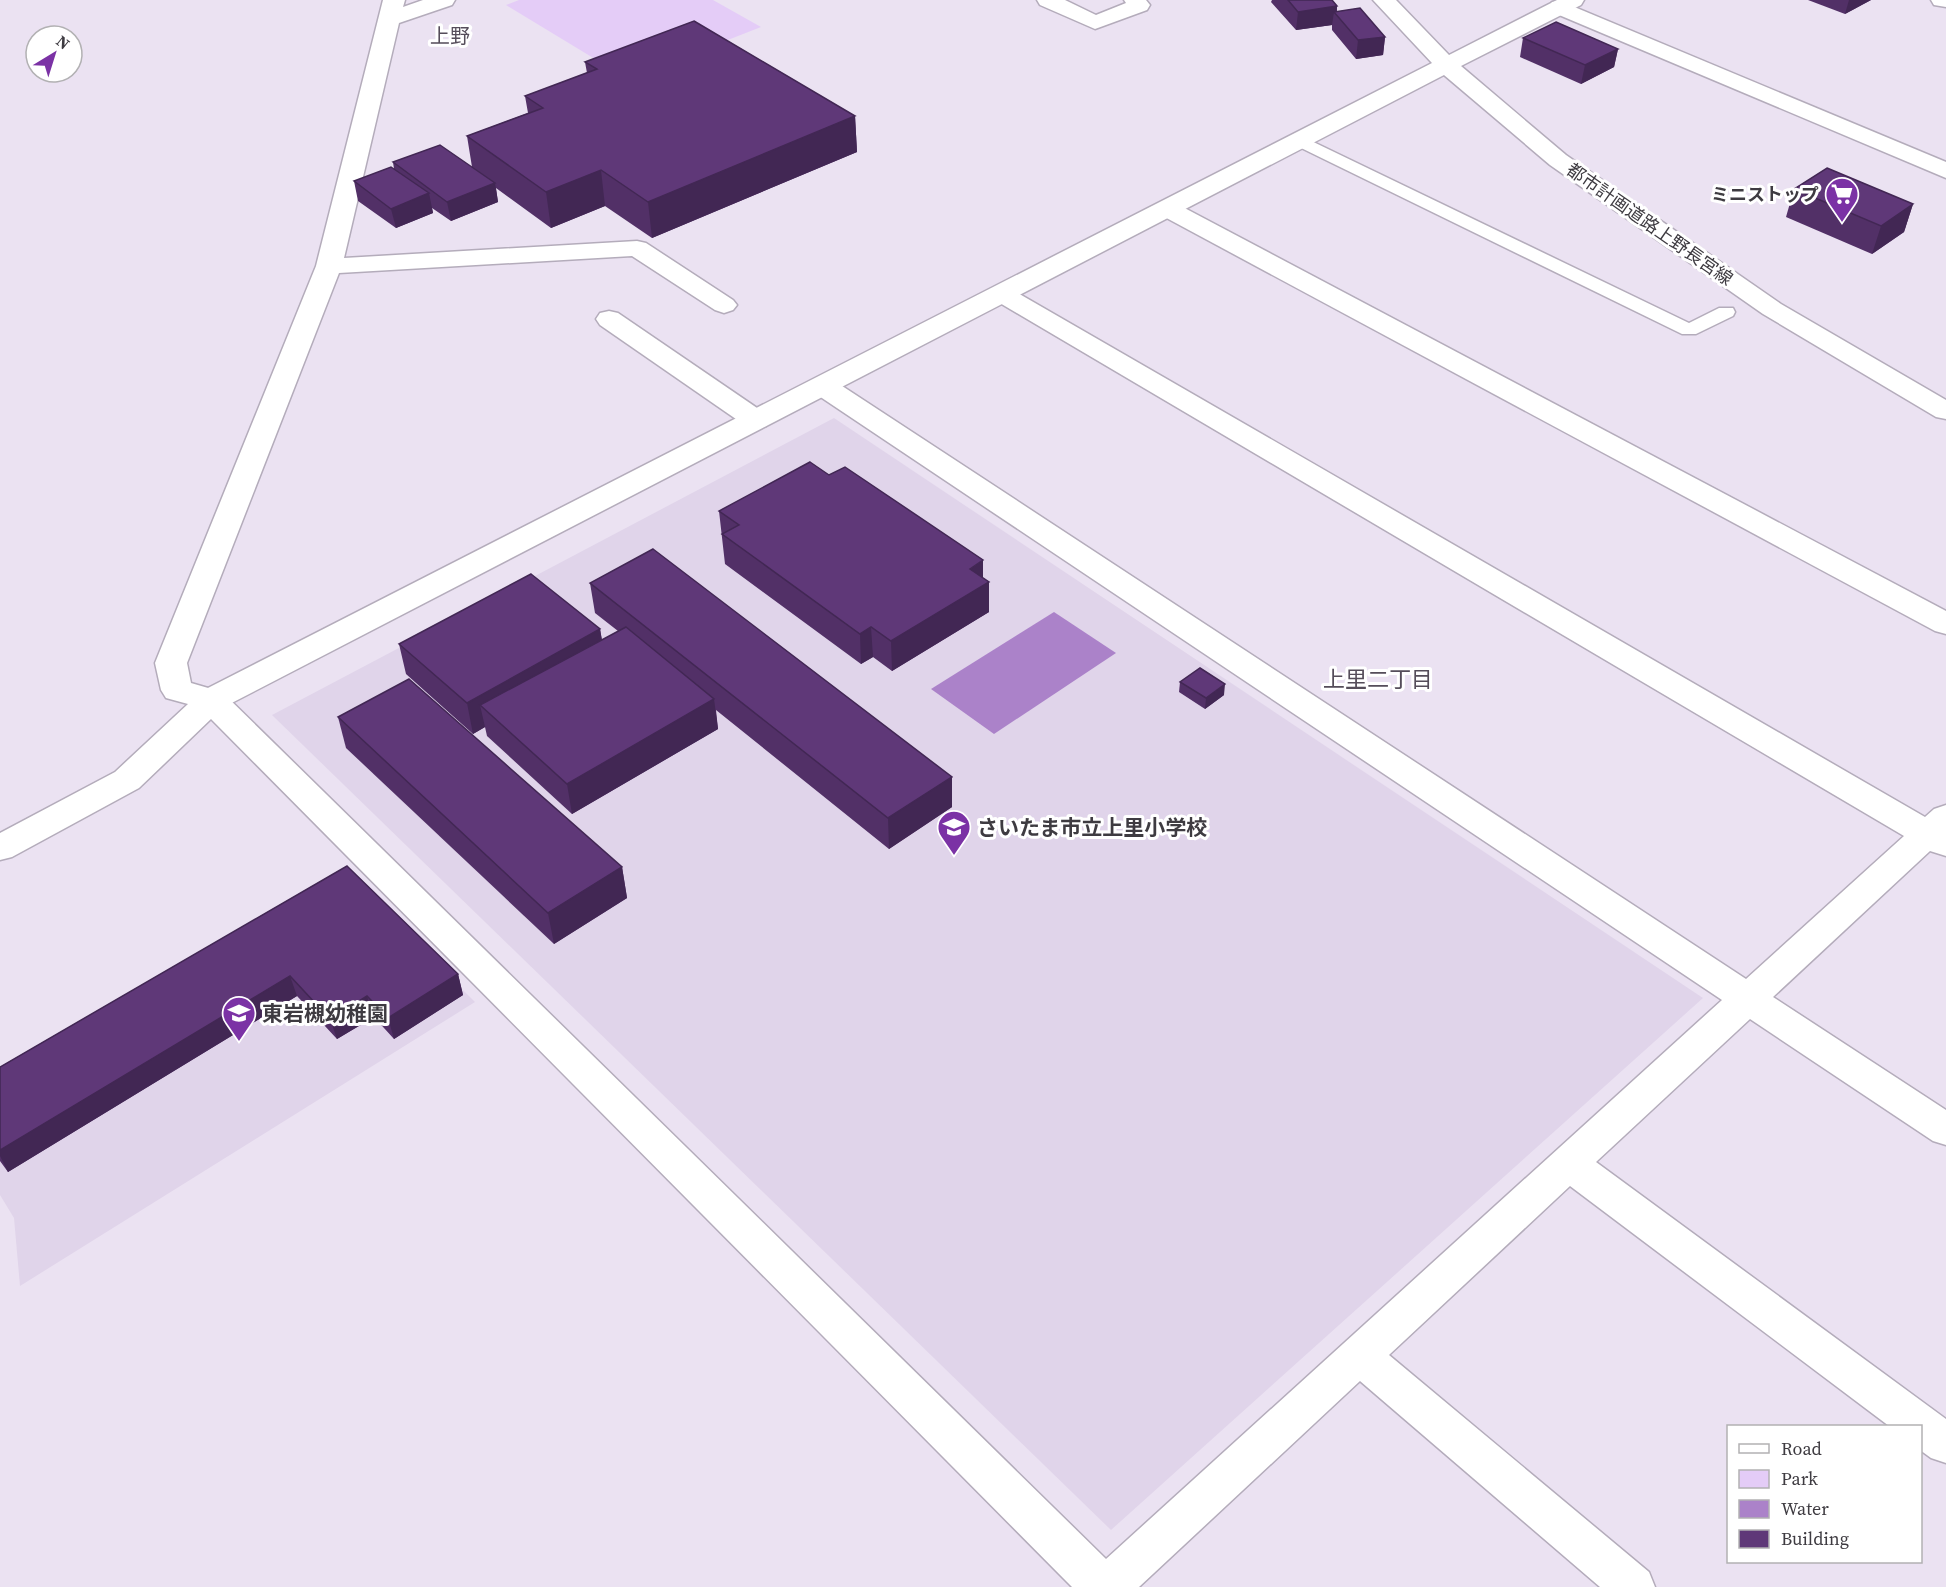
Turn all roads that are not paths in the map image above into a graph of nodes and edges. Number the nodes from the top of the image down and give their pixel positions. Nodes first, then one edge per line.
1 (444, 0) edge
2 (1048, 0) edge
3 (1136, 0) edge
4 (1384, 0) edge
5 (1567, 3) edge
6 (392, 9) edge
7 (1447, 66) junction
8 (1301, 141) junction
9 (1946, 171) edge
10 (1168, 209) junction
11 (329, 266) junction
12 (1002, 294) junction
13 (724, 305) dead end
14 (1726, 312) dead end
15 (609, 319) dead end
16 (823, 386) junction
17 (1946, 411) edge
18 (756, 420) junction
19 (1946, 624) edge
20 (211, 700) junction
21 (1940, 832) edge
22 (0, 848) edge
23 (1748, 999) junction
24 (1946, 1130) edge
25 (1569, 1164) junction
26 (1360, 1356) junction
27 (1920, 1425) edge
28 (1922, 1426) edge
29 (1946, 1444) edge
30 (1105, 1587) edge
31 (1633, 1587) edge

1 - 6 street
2 - 3 street
4 - 7 street, 都市計画道路上野長宮線
5 - 7 street
5 - 9 street
6 - 11 street
7 - 8 street
7 - 17 street, 都市計画道路上野長宮線
8 - 10 street
8 - 14 lane
10 - 12 street
10 - 19 street
11 - 13 street
11 - 20 street
12 - 16 street
12 - 21 street
15 - 18 street
16 - 18 street
16 - 23 street
18 - 20 street
20 - 22 street
20 - 30 street
21 - 23 street
23 - 24 street
23 - 25 street
25 - 26 street
25 - 27 street
26 - 30 street
26 - 31 street
28 - 29 street

